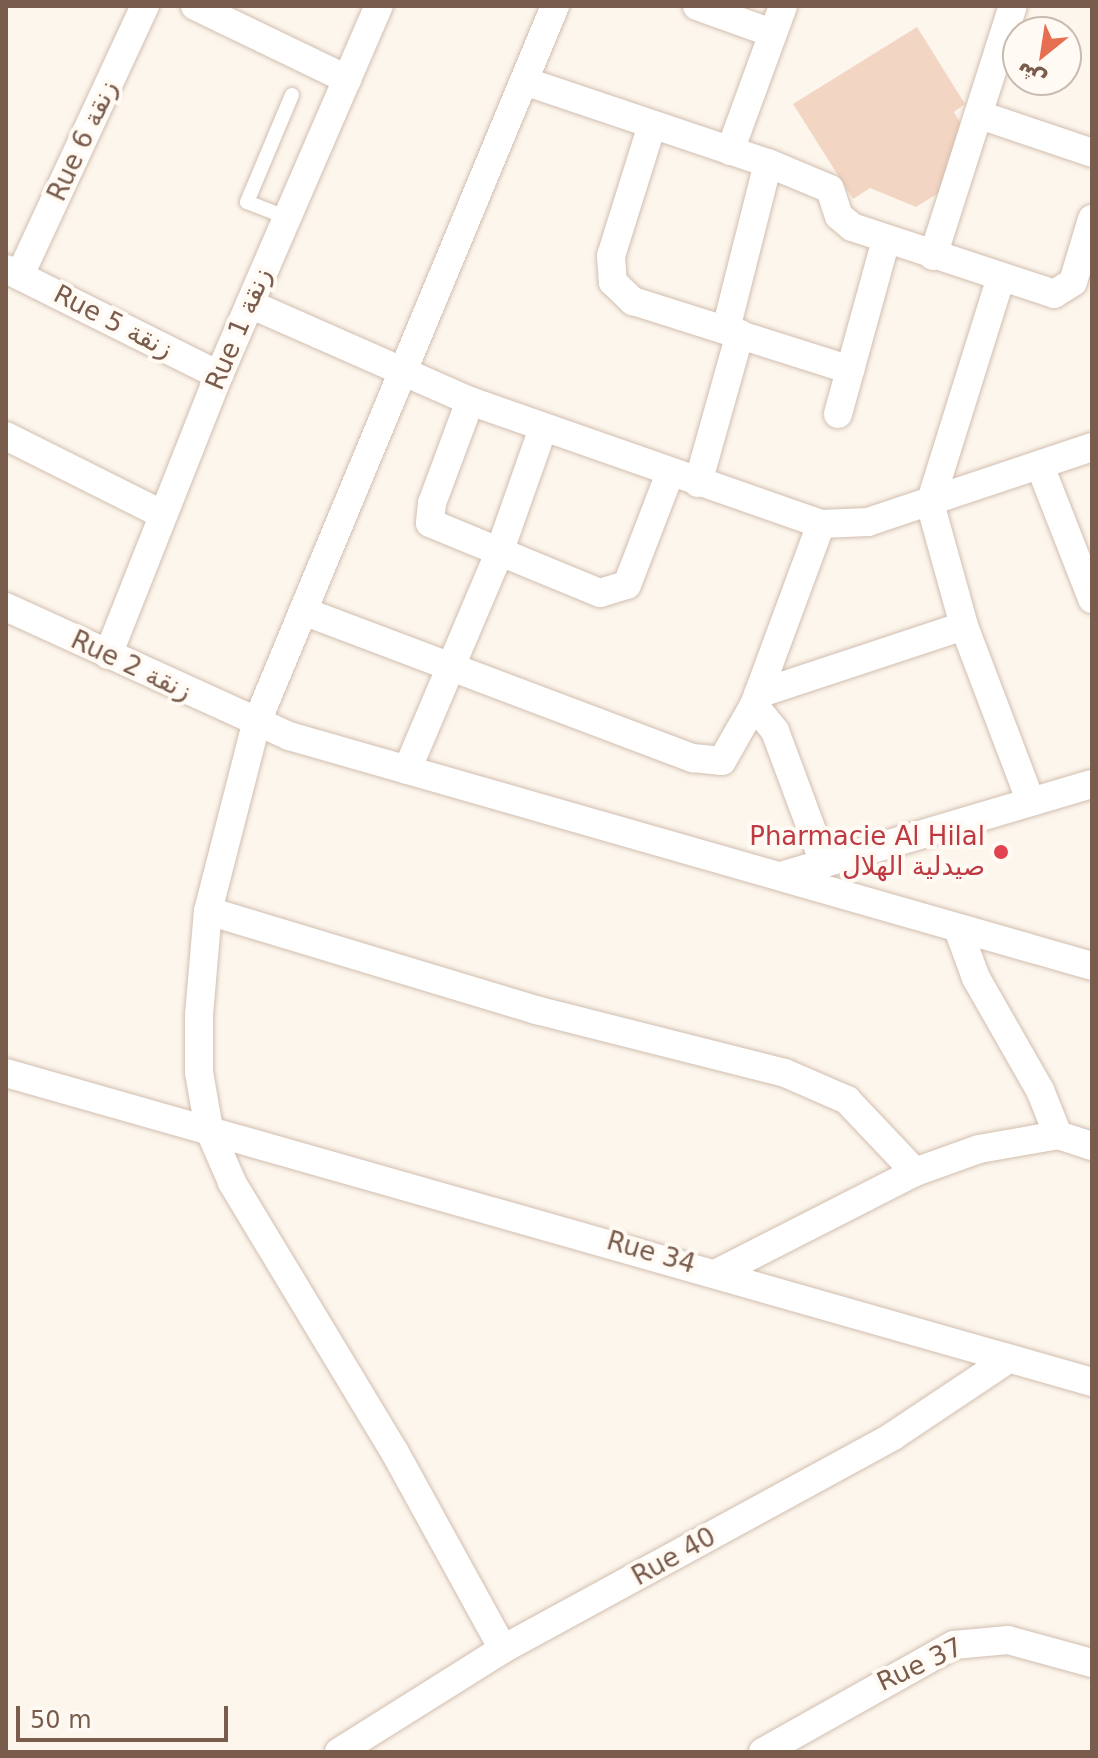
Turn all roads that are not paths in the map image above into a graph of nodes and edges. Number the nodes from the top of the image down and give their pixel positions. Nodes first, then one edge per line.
1 (145, 6) edge
2 (195, 6) edge
3 (379, 6) edge
4 (555, 6) edge
5 (697, 6) edge
6 (783, 6) edge
7 (1013, 6) edge
8 (772, 33) junction
9 (347, 79) junction
10 (524, 81) junction
11 (292, 95) dead end
12 (983, 116) junction
13 (652, 125) junction
14 (730, 151) junction
15 (1092, 153) edge
16 (768, 163) junction
17 (288, 218) junction
18 (1092, 219) edge
19 (886, 240) junction
20 (933, 256) junction
21 (13, 272) edge
22 (1001, 277) junction
23 (250, 304) junction
24 (733, 332) junction
25 (400, 370) junction
26 (850, 370) junction
27 (219, 375) junction
28 (470, 401) junction
29 (838, 414) dead end
30 (543, 428) junction
31 (6, 436) edge
32 (1092, 447) edge
33 (1040, 466) junction
34 (670, 473) junction
35 (698, 483) junction
36 (930, 503) junction
37 (162, 514) junction
38 (821, 524) junction
39 (499, 553) junction
40 (1092, 599) edge
41 (6, 607) edge
42 (303, 611) junction
43 (964, 626) junction
44 (108, 655) junction
45 (450, 670) junction
46 (756, 700) junction
47 (256, 724) junction
48 (407, 770) junction
49 (1092, 784) edge
50 (1031, 802) junction
51 (824, 863) junction
52 (781, 876) junction
53 (208, 911) junction
54 (958, 929) junction
55 (1092, 966) edge
56 (6, 1073) edge
57 (209, 1129) junction
58 (1058, 1135) junction
59 (1092, 1146) edge
60 (915, 1172) junction
61 (719, 1272) junction
62 (1007, 1360) junction
63 (1092, 1382) edge
64 (503, 1649) junction
65 (1092, 1663) edge
66 (339, 1752) edge
67 (763, 1752) edge

1 - 21 street, Rue 6 زنقة
2 - 9 street
3 - 9 street, Rue 1 زنقة
4 - 10 street
5 - 8 street
6 - 8 street
7 - 12 street
8 - 14 street
9 - 17 street, Rue 1 زنقة
10 - 13 street
10 - 25 street
11 - 17 lane
12 - 15 street
12 - 20 street
13 - 14 street
13 - 24 street
14 - 16 street
16 - 19 street
16 - 24 street
17 - 23 street, Rue 1 زنقة
18 - 22 street
19 - 20 street
19 - 26 street
20 - 22 street
21 - 27 street, Rue 5 زنقة
22 - 36 street
23 - 25 street
23 - 27 street, Rue 1 زنقة
24 - 26 street
24 - 35 street
25 - 28 street
25 - 42 street
26 - 29 street
27 - 37 street, Rue 1 زنقة
28 - 30 street
28 - 39 street
30 - 34 street
30 - 39 street
31 - 37 street
32 - 33 street
33 - 36 street
33 - 40 street
34 - 35 street
34 - 39 street
35 - 38 street
36 - 38 street
36 - 43 street
37 - 44 street, Rue 1 زنقة
38 - 46 street
39 - 45 street
41 - 44 street, Rue 2 زنقة
42 - 45 street
42 - 47 street
43 - 46 street
43 - 50 street
44 - 47 street, Rue 2 زنقة
45 - 46 street
45 - 48 street
46 - 51 street
47 - 48 street, Rue 2 زنقة
47 - 53 street
48 - 52 street, Rue 2 زنقة
49 - 50 street
50 - 51 street
51 - 52 street
52 - 54 street, Rue 2 زنقة
53 - 57 street
53 - 60 street
54 - 55 street, Rue 2 زنقة
54 - 58 street
56 - 57 street, Rue 34
57 - 61 street, Rue 34
57 - 64 street
58 - 59 street
58 - 60 street
60 - 61 street
61 - 62 street, Rue 34
62 - 63 street, Rue 34
62 - 64 street, Rue 40
64 - 66 street, Rue 40
65 - 67 street, Rue 37

